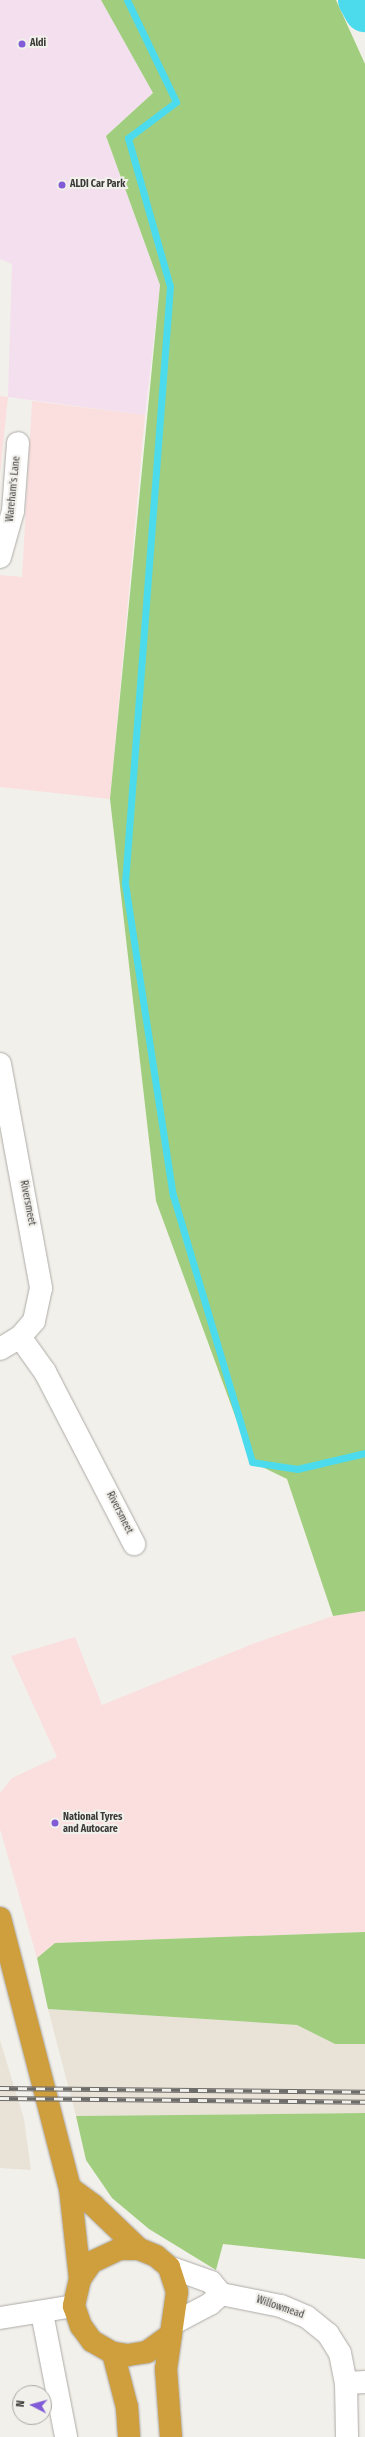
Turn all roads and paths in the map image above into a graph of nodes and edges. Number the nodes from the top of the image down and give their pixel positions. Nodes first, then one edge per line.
1 (18, 444) dead end
2 (0, 557) edge
3 (0, 1064) edge
4 (20, 1337) junction
5 (0, 1349) edge
6 (134, 1544) dead end
7 (0, 1918) edge
8 (70, 2188) junction
9 (139, 2249) junction
10 (169, 2267) junction
11 (80, 2279) junction
12 (221, 2294) junction
13 (74, 2306) junction
14 (42, 2312) junction
15 (0, 2318) edge
16 (172, 2329) junction
17 (113, 2353) junction
18 (355, 2382) edge
19 (66, 2437) edge
20 (129, 2437) edge
21 (171, 2437) edge
22 (347, 2437) edge

1 - 2 street, Wareham's Lane
3 - 4 street, Riversmeet
4 - 5 street, Riversmeet
4 - 6 street, Riversmeet
7 - 8 highway
8 - 9 highway
8 - 11 highway
9 - 10 highway
9 - 11 highway
10 - 12 street
10 - 16 highway
11 - 13 highway
12 - 16 street
12 - 18 street, Willowmead
13 - 14 street
13 - 17 highway
14 - 15 street
14 - 19 street
16 - 17 highway
16 - 21 highway
17 - 20 highway
18 - 22 street, Willowmead

